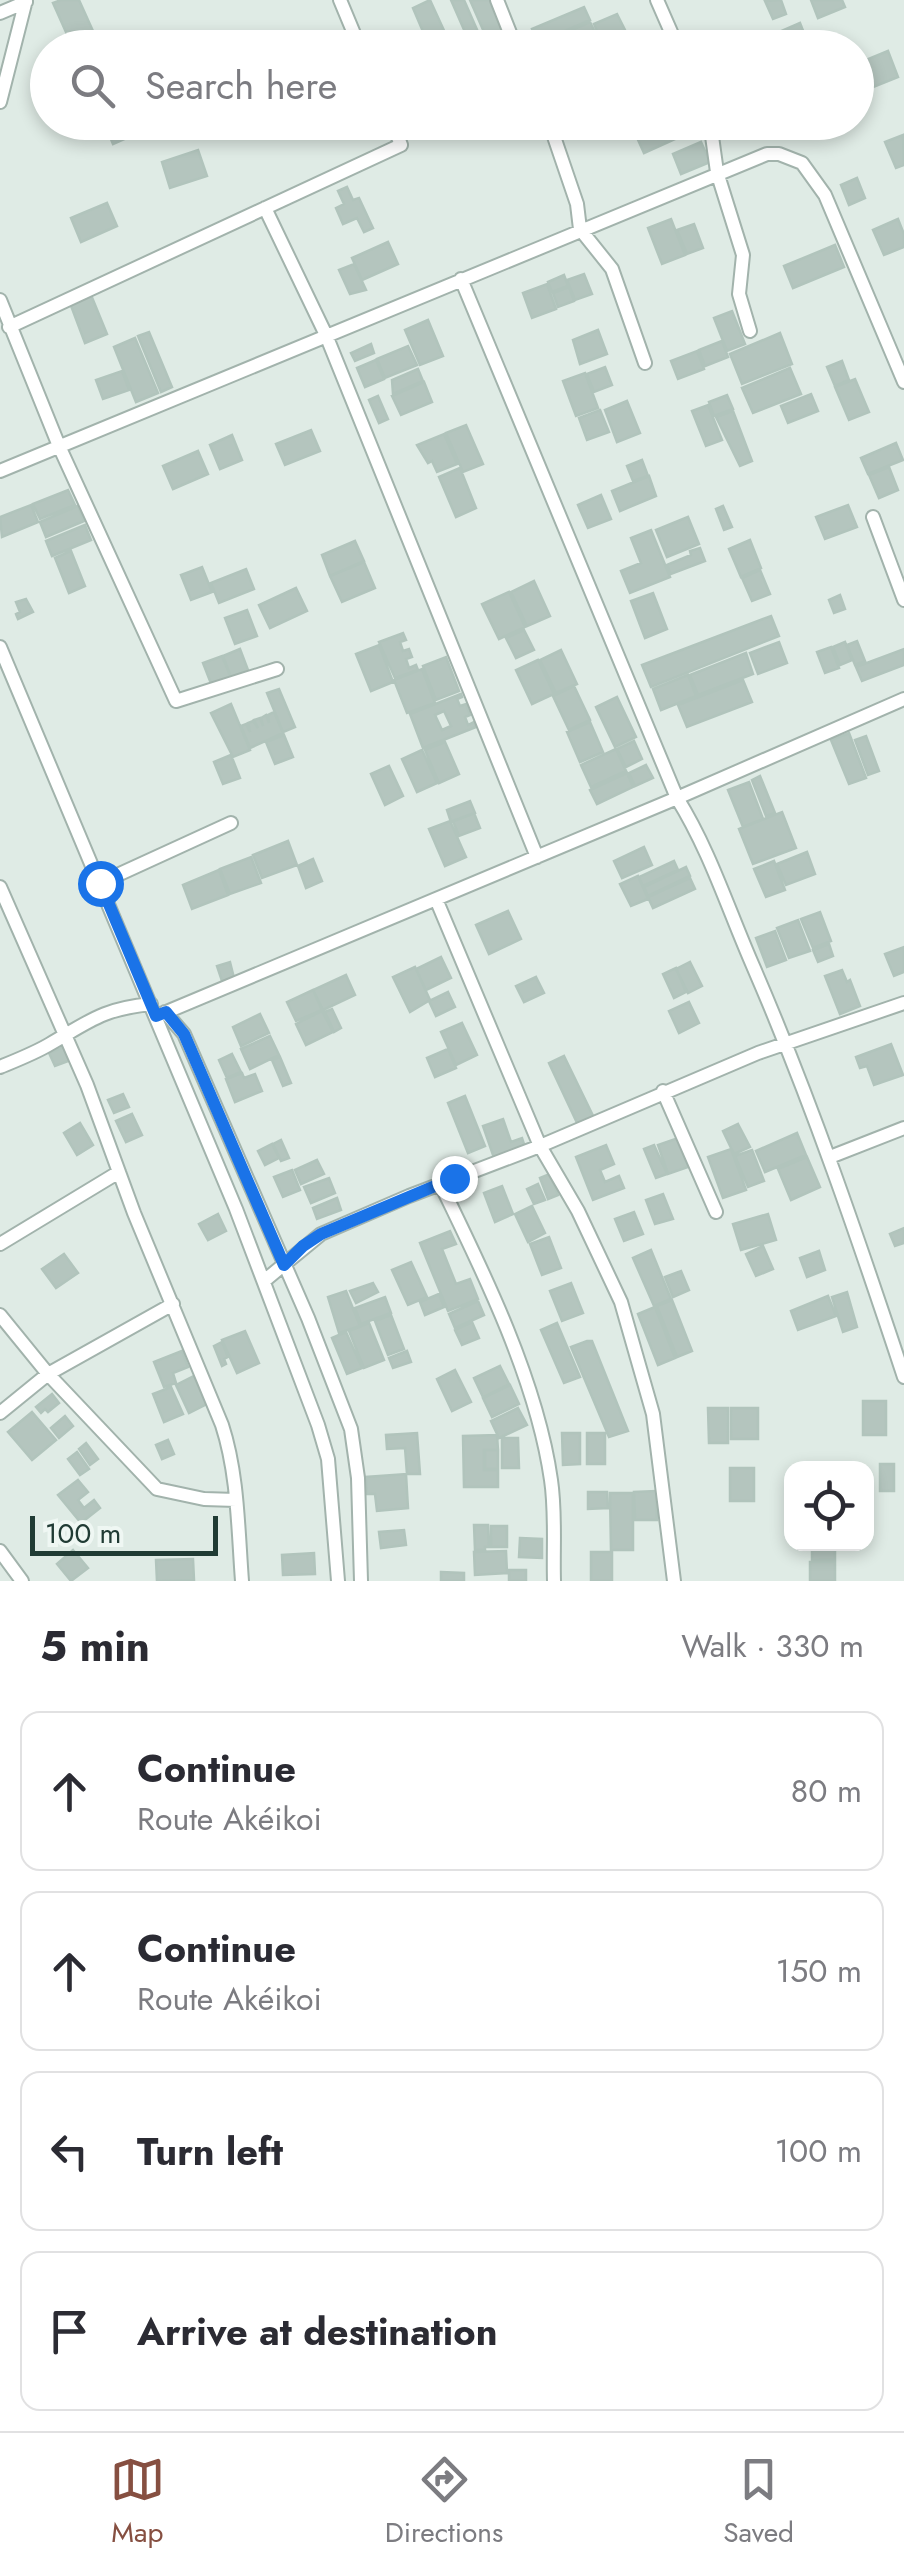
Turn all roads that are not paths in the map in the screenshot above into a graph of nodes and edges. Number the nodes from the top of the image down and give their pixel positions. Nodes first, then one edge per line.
1 (340, 0) edge
2 (497, 0) edge
3 (657, 0) edge
4 (26, 1) edge
5 (0, 13) edge
6 (352, 30) edge
7 (509, 30) edge
8 (670, 30) edge
9 (0, 102) edge
10 (399, 140) edge
11 (555, 140) edge
12 (713, 140) edge
13 (718, 172) junction
14 (264, 208) junction
15 (580, 230) junction
16 (461, 279) junction
17 (0, 300) edge
18 (10, 327) junction
19 (750, 331) dead end
20 (326, 335) junction
21 (644, 363) dead end
22 (904, 382) edge
23 (59, 446) junction
24 (0, 471) edge
25 (873, 517) dead end
26 (904, 600) edge
27 (0, 647) edge
28 (277, 669) dead end
29 (904, 699) edge
30 (677, 798) junction
31 (231, 823) dead end
32 (537, 857) junction
33 (100, 883) junction
34 (0, 887) edge
35 (436, 899) junction
36 (904, 1002) edge
37 (158, 1010) junction
38 (64, 1036) junction
39 (784, 1044) junction
40 (0, 1067) edge
41 (663, 1091) junction
42 (904, 1128) edge
43 (540, 1146) junction
44 (830, 1157) junction
45 (119, 1172) junction
46 (440, 1184) junction
47 (716, 1212) dead end
48 (0, 1244) edge
49 (284, 1265) junction
50 (264, 1281) junction
51 (173, 1304) junction
52 (0, 1316) edge
53 (48, 1374) junction
54 (904, 1376) edge
55 (0, 1413) edge
56 (236, 1500) junction
57 (0, 1551) edge
58 (22, 1581) edge
59 (242, 1581) edge
60 (338, 1581) edge
61 (361, 1581) edge
62 (554, 1581) edge
63 (674, 1581) edge

1 - 6 street
2 - 7 street
3 - 8 street
4 - 5 street
4 - 9 street
10 - 14 street
11 - 15 street
12 - 13 street
13 - 15 street
13 - 19 street
13 - 22 street
14 - 18 street
14 - 20 street
15 - 16 street
15 - 21 street
16 - 20 street
16 - 30 street
17 - 18 street
18 - 23 street
20 - 23 street
20 - 32 street
23 - 24 street
23 - 28 street
25 - 26 street
27 - 33 street
29 - 30 street
30 - 32 street
30 - 39 street
31 - 33 street
32 - 35 street
33 - 37 street
34 - 38 street
35 - 37 street
35 - 43 street
36 - 39 street
37 - 38 street
37 - 49 street
37 - 50 street
38 - 40 street
38 - 45 street
39 - 41 street
39 - 44 street
41 - 43 street
41 - 47 street
42 - 44 street
43 - 46 street
43 - 63 street
44 - 54 street
45 - 48 street
45 - 51 street
46 - 49 street
46 - 62 street
49 - 50 street
49 - 61 street
50 - 60 street
51 - 53 street
51 - 56 street
52 - 53 street
53 - 55 street
53 - 56 street
56 - 59 street
57 - 58 street

